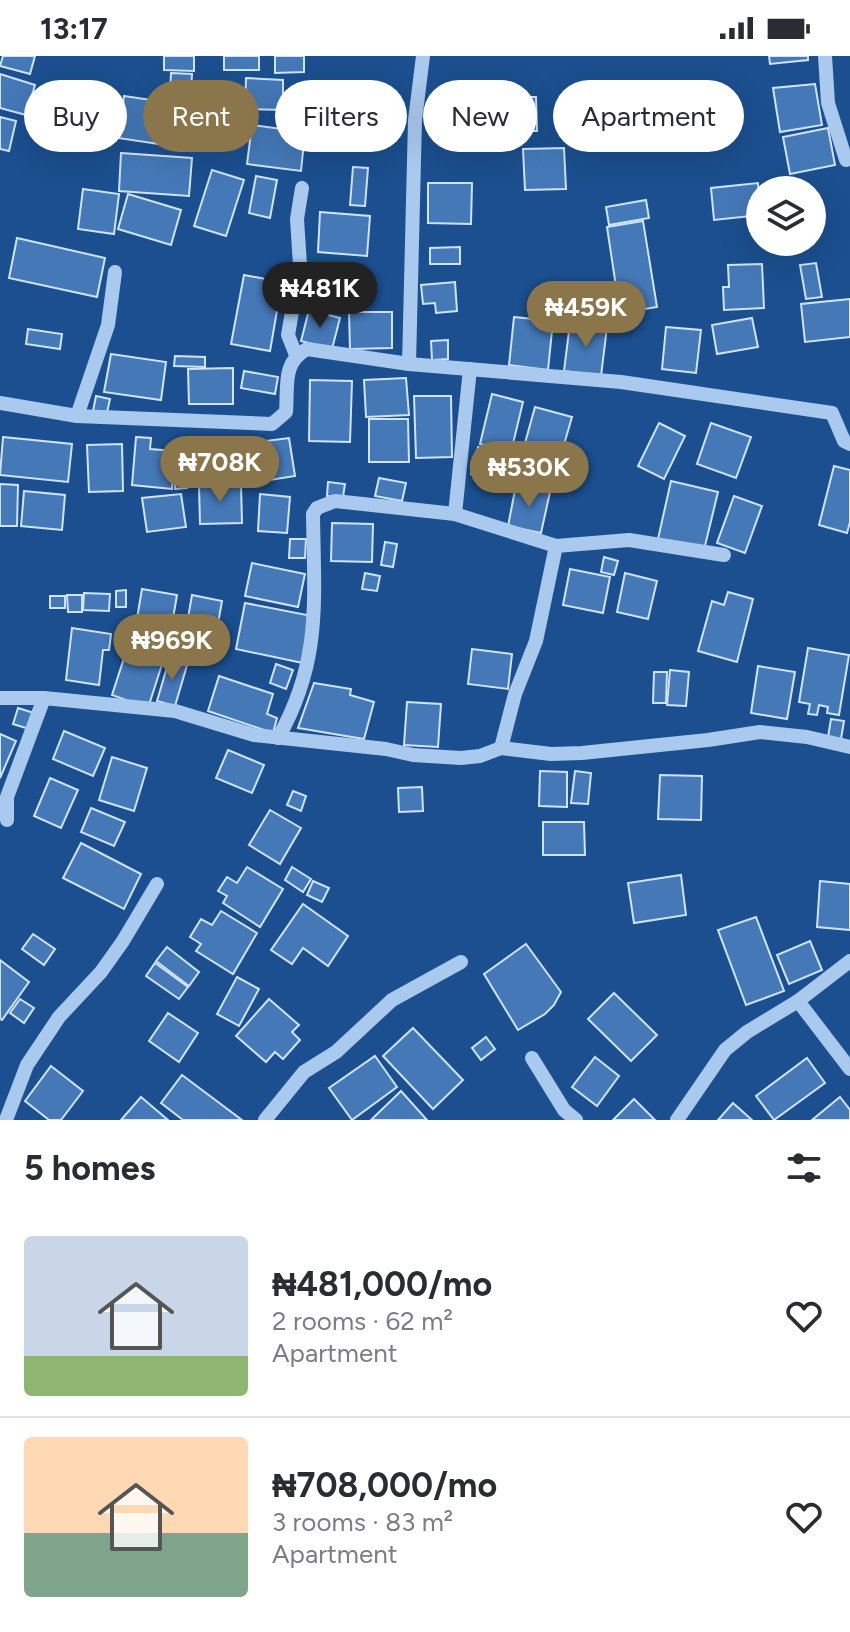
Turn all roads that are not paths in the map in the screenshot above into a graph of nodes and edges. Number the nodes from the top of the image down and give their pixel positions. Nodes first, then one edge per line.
1 (423, 56) edge
2 (825, 56) edge
3 (846, 160) dead end
4 (302, 188) dead end
5 (115, 272) dead end
6 (296, 355) junction
7 (409, 364) junction
8 (470, 369) junction
9 (0, 403) edge
10 (77, 416) junction
11 (850, 444) edge
12 (455, 514) junction
13 (556, 546) junction
14 (724, 555) dead end
15 (0, 698) edge
16 (44, 698) junction
17 (278, 738) junction
18 (850, 747) edge
19 (501, 748) junction
20 (7, 820) dead end
21 (157, 884) dead end
22 (850, 961) edge
23 (461, 962) dead end
24 (798, 1001) junction
25 (532, 1058) dead end
26 (850, 1069) edge
27 (6, 1120) edge
28 (265, 1120) edge
29 (576, 1120) edge
30 (677, 1120) edge

1 - 7 street
2 - 3 street
4 - 6 street
5 - 10 street
6 - 7 street
6 - 10 street
7 - 8 street
8 - 11 street
8 - 12 street
9 - 10 street
12 - 13 street
12 - 17 street
13 - 14 street
13 - 19 street
15 - 16 street
16 - 17 street
16 - 20 street
17 - 19 street
18 - 19 street
21 - 27 street
22 - 24 street
23 - 28 street
24 - 26 street
24 - 30 street
25 - 29 street

